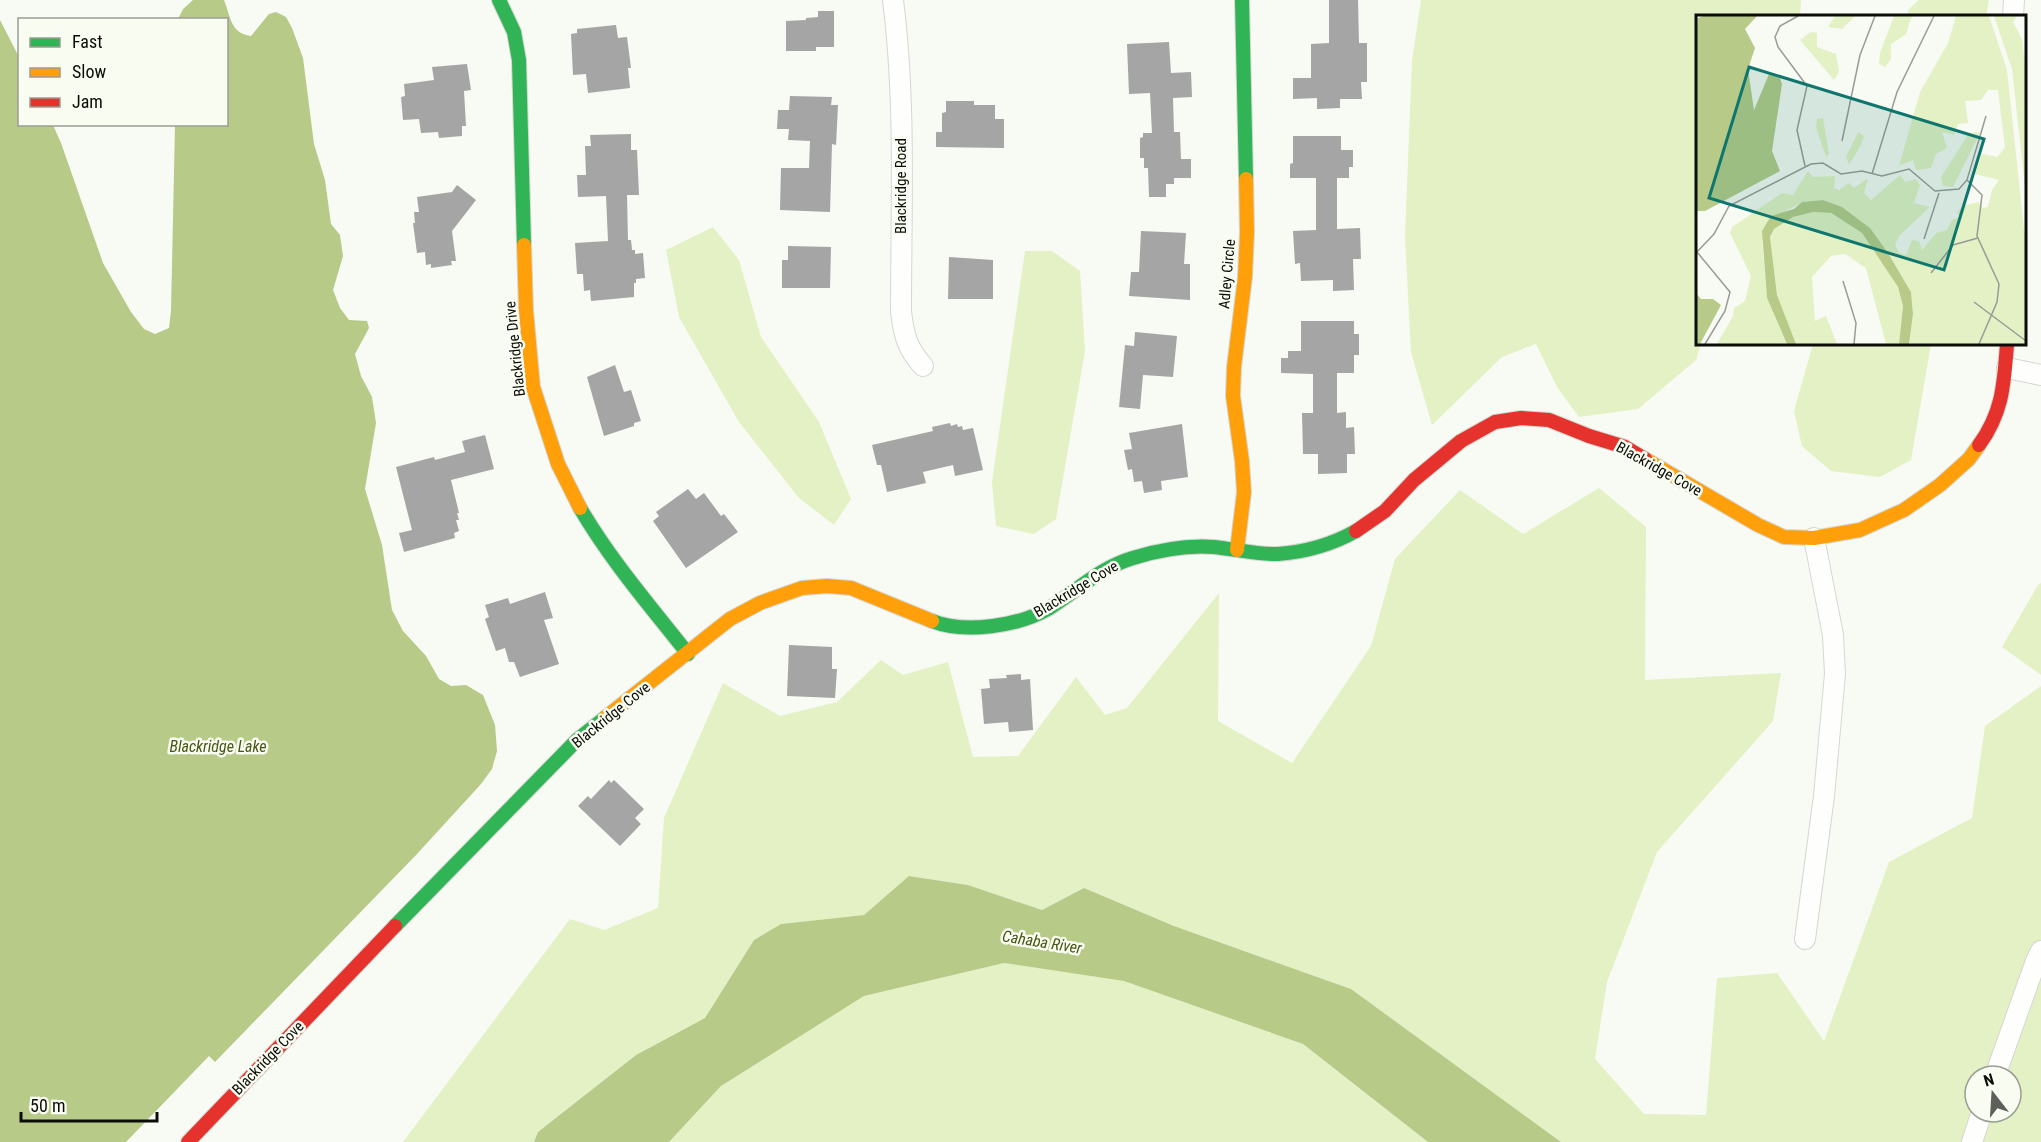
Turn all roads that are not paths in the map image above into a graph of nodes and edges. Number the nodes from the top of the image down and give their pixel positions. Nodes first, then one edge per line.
1 (499, 0) edge
2 (893, 0) edge
3 (1242, 0) edge
4 (2014, 0) edge
5 (2013, 15) edge
6 (2007, 345) edge
7 (923, 366) dead end
8 (2007, 368) junction
9 (2041, 375) edge
10 (1814, 538) junction
11 (1236, 550) junction
12 (688, 654) junction
13 (1806, 939) dead end
14 (2041, 951) edge
15 (1999, 1064) edge
16 (1978, 1124) edge
17 (188, 1142) edge
18 (1972, 1142) edge

1 - 12 street, Blackridge Drive
2 - 7 street, Blackridge Road
3 - 11 street, Adley Circle
4 - 5 street
6 - 8 street, Blackridge Cove
8 - 9 street
8 - 10 street, Blackridge Cove
10 - 11 street, Blackridge Cove
10 - 13 street
11 - 12 street, Blackridge Cove
12 - 17 street, Blackridge Cove
14 - 15 street
16 - 18 street

